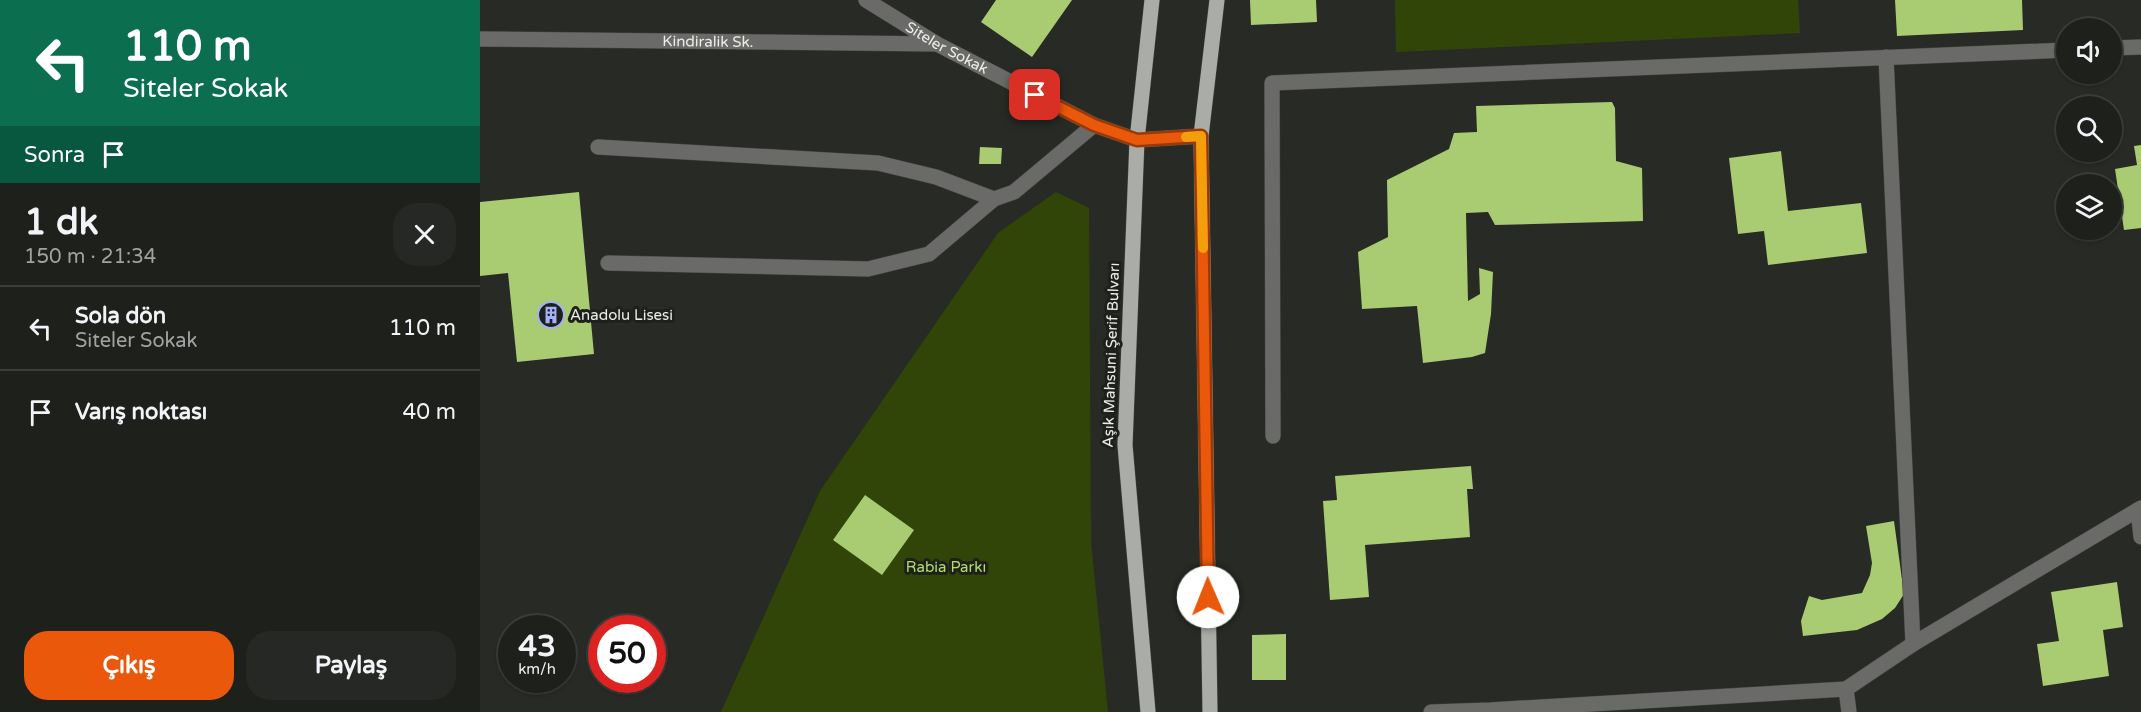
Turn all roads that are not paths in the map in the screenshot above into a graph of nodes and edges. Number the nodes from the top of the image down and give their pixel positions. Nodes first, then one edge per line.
1 (866, 0) edge
2 (1152, 0) edge
3 (1216, 0) edge
4 (480, 39) edge
5 (937, 44) junction
6 (2141, 47) edge
7 (2122, 48) edge
8 (2056, 50) edge
9 (1886, 57) junction
10 (1094, 125) junction
11 (1201, 136) junction
12 (1137, 140) junction
13 (598, 147) dead end
14 (994, 199) junction
15 (608, 263) dead end
16 (1273, 436) dead end
17 (2140, 509) edge
18 (2141, 537) edge
19 (1913, 644) junction
20 (1846, 689) junction
21 (1490, 711) edge
22 (1149, 712) edge
23 (1210, 712) edge
24 (1431, 712) edge
25 (1849, 712) edge

1 - 5 street, Siteler Sokak
2 - 12 main road, Aşık Mahsuni Şerif Bulvarı
3 - 11 main road
4 - 5 street, Kindiralik Sk.
5 - 10 street, Siteler Sokak
6 - 7 street
8 - 9 street
9 - 16 street
9 - 19 street
10 - 12 street, Siteler Sokak
10 - 14 street
11 - 12 street, Siteler Sokak
11 - 23 main road
12 - 22 main road, Aşık Mahsuni Şerif Bulvarı
13 - 14 street
14 - 15 street
17 - 18 street
17 - 19 street
19 - 20 street
20 - 21 street
20 - 25 street
21 - 24 street

